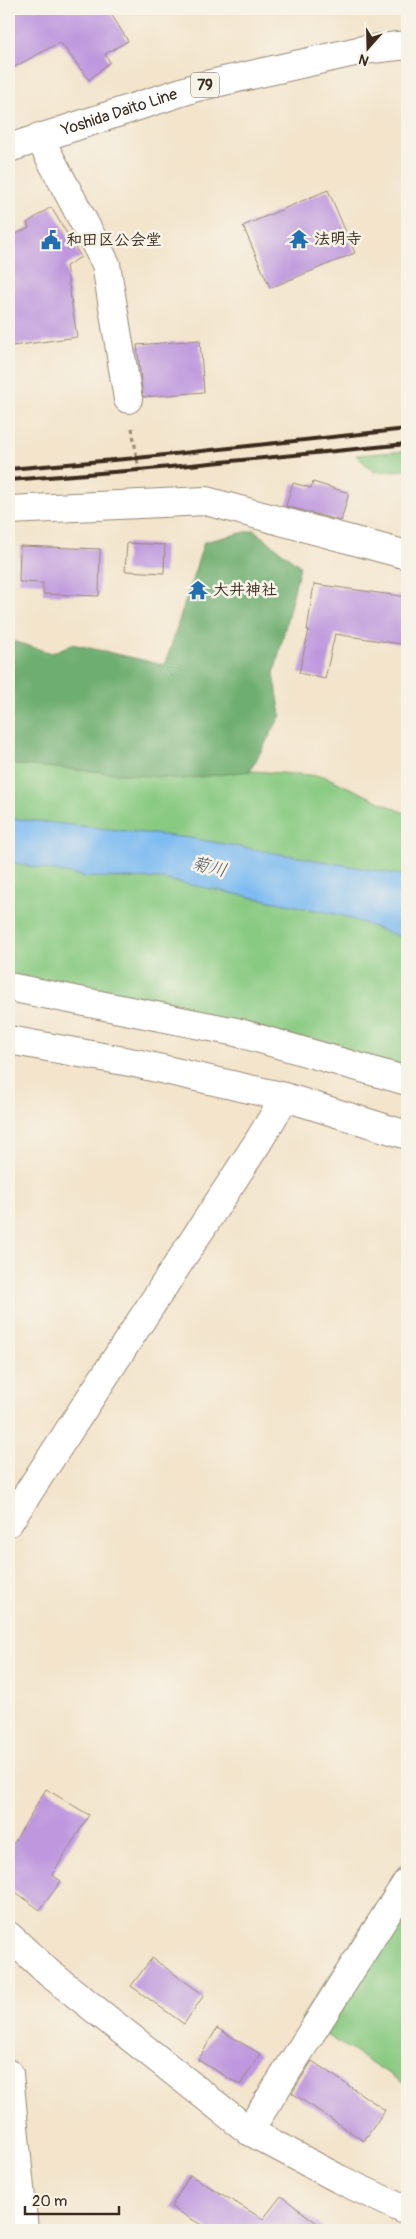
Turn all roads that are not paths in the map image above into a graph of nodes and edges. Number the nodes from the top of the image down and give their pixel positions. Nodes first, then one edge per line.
1 (407, 45) edge
2 (18, 140) edge
3 (128, 399) road end
4 (9, 510) edge
5 (407, 555) edge
6 (9, 987) edge
7 (9, 1040) edge
8 (407, 1081) edge
9 (285, 1097) junction
10 (407, 1135) edge
11 (9, 1522) edge
12 (407, 1882) edge
13 (9, 1936) edge
14 (9, 2074) edge
15 (249, 2131) junction
16 (407, 2211) edge
17 (24, 2230) edge

1 - 2 street, Yoshida Daito Line / 79
2 - 3 street
4 - 5 street
6 - 8 street
7 - 9 street
9 - 10 street
9 - 11 street
12 - 15 street
13 - 15 street
14 - 17 street
15 - 16 street

